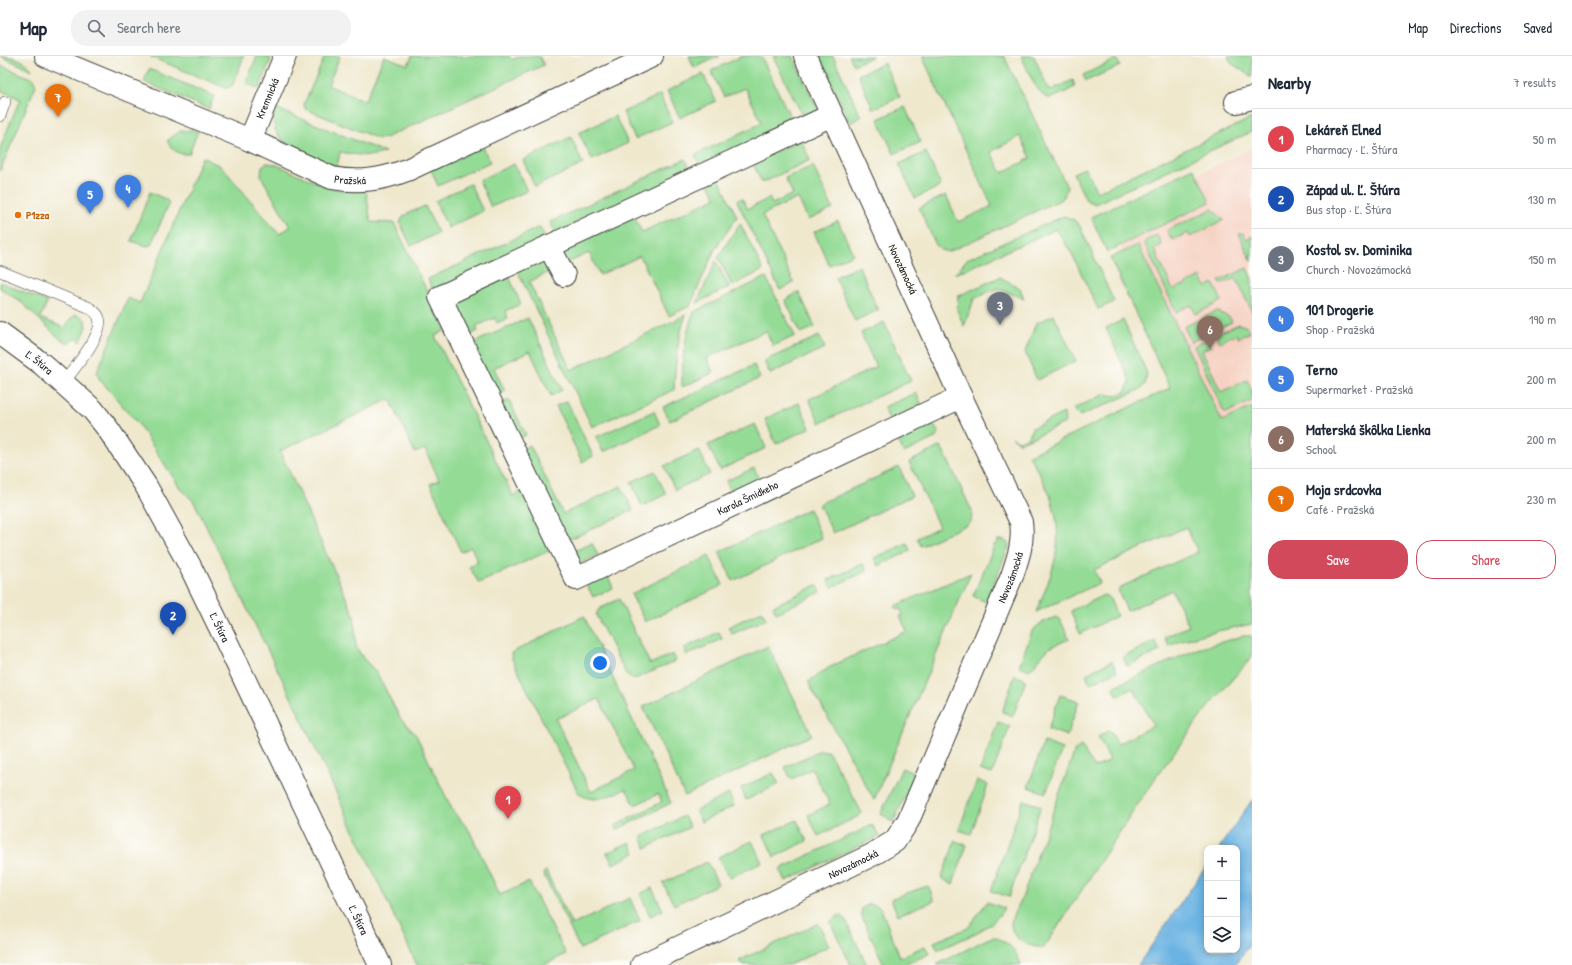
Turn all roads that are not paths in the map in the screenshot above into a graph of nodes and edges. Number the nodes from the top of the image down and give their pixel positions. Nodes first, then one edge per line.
1 (46, 56) edge
2 (284, 56) edge
3 (652, 56) edge
4 (805, 56) edge
5 (5, 102) dead end
6 (832, 115) junction
7 (0, 116) edge
8 (250, 140) junction
9 (549, 246) junction
10 (0, 271) edge
11 (564, 275) dead end
12 (0, 333) edge
13 (64, 382) junction
14 (961, 397) junction
15 (380, 965) edge
16 (642, 965) edge

1 - 8 street, Pražská
2 - 8 street, Kremnická
3 - 8 street, Pražská
4 - 6 street, Novozámocká
5 - 7 lane
6 - 9 street
6 - 14 street, Novozámocká
9 - 11 street
9 - 14 street, Karola Šmidkeho
10 - 13 lane
12 - 13 street, Ľ. Štúra
13 - 15 street, Ľ. Štúra
14 - 16 street, Novozámocká

